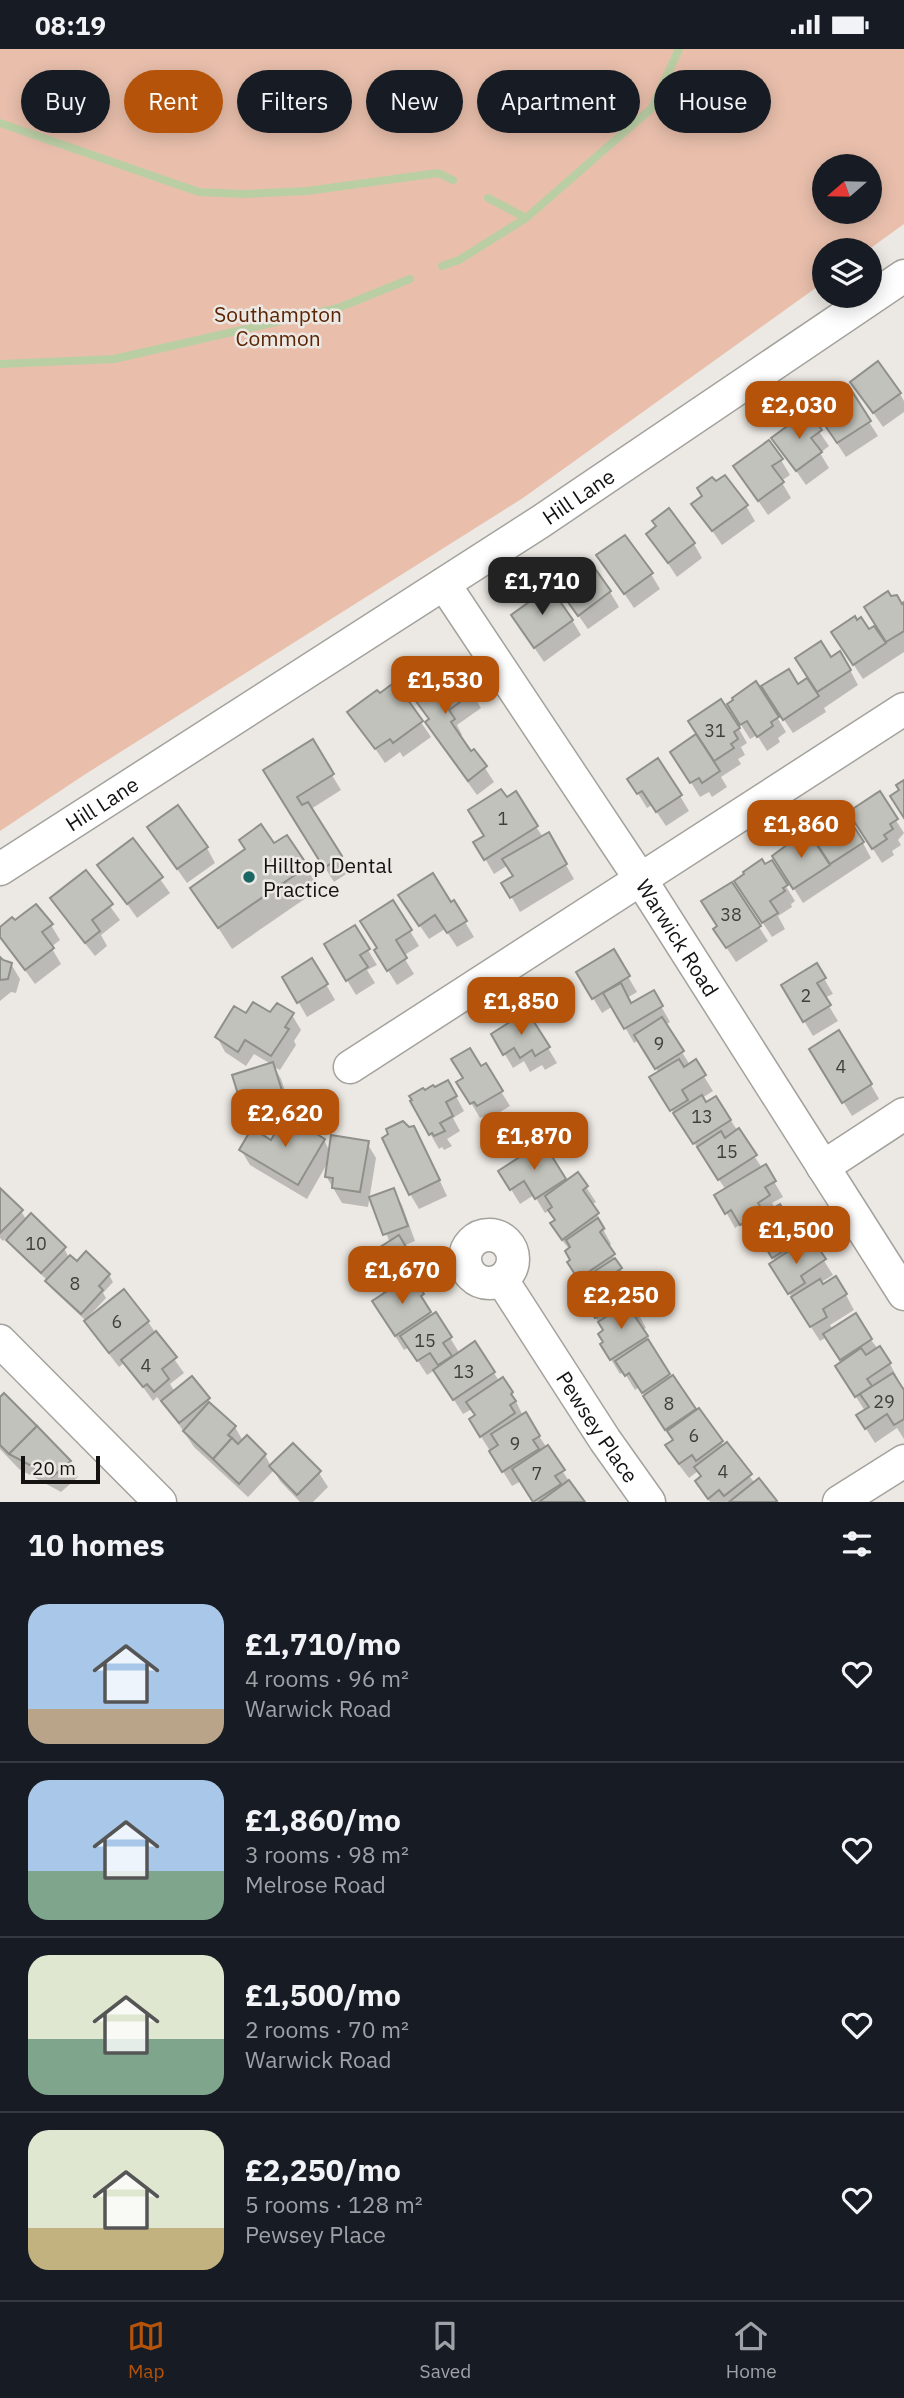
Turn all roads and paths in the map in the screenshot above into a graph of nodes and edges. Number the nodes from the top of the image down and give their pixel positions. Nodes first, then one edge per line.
1 (904, 277) edge
2 (444, 584) junction
3 (904, 709) edge
4 (0, 869) edge
5 (641, 880) junction
6 (350, 1067) dead end
7 (904, 1114) edge
8 (823, 1167) junction
9 (502, 1280) dead end
10 (904, 1294) edge
11 (0, 1341) edge
12 (902, 1465) edge
13 (160, 1502) edge
14 (649, 1502) edge
15 (839, 1502) edge

1 - 2 street, Hill Lane
2 - 4 street, Hill Lane
2 - 5 street, Warwick Road
3 - 5 street
5 - 6 street
5 - 8 street, Warwick Road
7 - 8 street
8 - 10 street, Warwick Road
9 - 14 street, Pewsey Place
11 - 13 street
12 - 15 street

